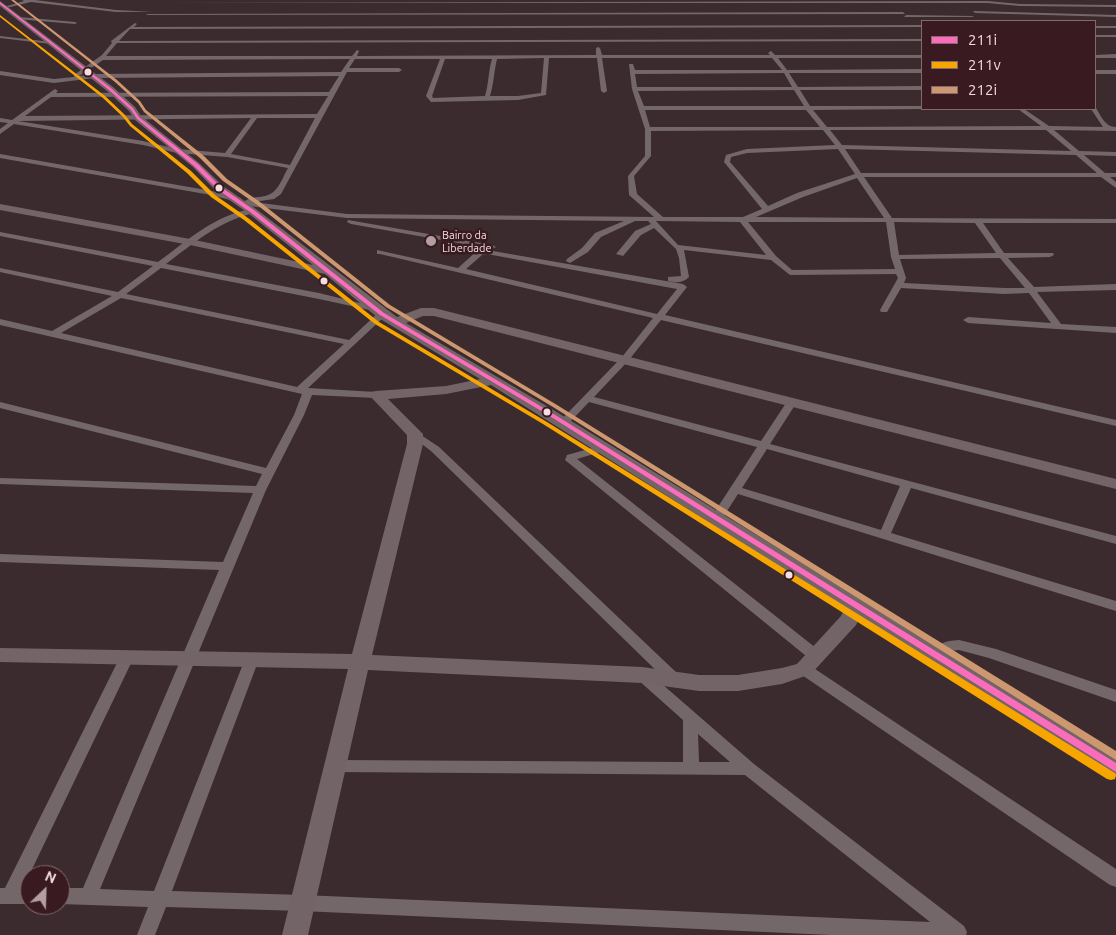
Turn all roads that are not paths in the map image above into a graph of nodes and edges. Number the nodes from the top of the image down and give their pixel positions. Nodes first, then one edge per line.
1 (24, 0) edge
2 (33, 0) edge
3 (230, 0) edge
4 (167, 1) edge
5 (387, 1) edge
6 (590, 1) edge
7 (740, 1) edge
8 (888, 1) edge
9 (930, 1) edge
10 (988, 2) edge
11 (223, 3) junction
12 (3, 5) edge
13 (1116, 5) edge
14 (149, 13) junction
15 (379, 14) junction
16 (593, 14) junction
17 (749, 14) junction
18 (904, 14) junction
19 (195, 15) junction
20 (1108, 15) junction
21 (1116, 16) edge
22 (973, 17) edge
23 (19, 18) junction
24 (1010, 19) dead end
25 (1116, 20) edge
26 (74, 22) dead end
27 (370, 27) junction
28 (414, 27) junction
29 (596, 27) junction
30 (756, 27) junction
31 (921, 27) edge
32 (1116, 27) edge
33 (130, 28) junction
34 (167, 28) junction
35 (1096, 28) edge
36 (1096, 28) edge
37 (152, 34) dead end
38 (1096, 36) edge
39 (1113, 36) edge
40 (0, 37) edge
41 (145, 37) dead end
42 (19, 40) junction
43 (921, 40) edge
44 (597, 41) junction
45 (764, 41) junction
46 (113, 42) junction
47 (132, 42) junction
48 (364, 42) junction
49 (51, 43) junction
50 (0, 45) edge
51 (109, 50) junction
52 (1096, 50) edge
53 (1116, 50) edge
54 (354, 56) junction
55 (495, 56) junction
56 (547, 56) junction
57 (599, 56) junction
58 (628, 56) junction
59 (773, 56) junction
60 (921, 56) edge
61 (1116, 56) edge
62 (443, 57) junction
63 (1096, 57) edge
64 (99, 58) junction
65 (86, 70) junction
66 (399, 70) dead end
67 (345, 72) junction
68 (633, 72) junction
69 (786, 72) junction
70 (921, 72) edge
71 (1096, 72) edge
72 (1116, 72) edge
73 (0, 73) edge
74 (95, 76) junction
75 (68, 80) junction
76 (921, 88) edge
77 (635, 89) junction
78 (796, 89) junction
79 (604, 92) dead end
80 (331, 94) junction
81 (50, 95) junction
82 (117, 95) junction
83 (487, 98) junction
84 (641, 108) junction
85 (808, 108) junction
86 (921, 108) edge
87 (1022, 110) edge
88 (1095, 110) edge
89 (321, 116) junction
90 (255, 117) junction
91 (20, 118) junction
92 (138, 118) junction
93 (0, 120) edge
94 (12, 122) junction
95 (1048, 128) junction
96 (648, 129) junction
97 (826, 129) junction
98 (1113, 129) edge
99 (0, 132) edge
100 (840, 147) junction
101 (177, 151) junction
102 (1075, 152) junction
103 (1116, 154) edge
104 (0, 156) edge
105 (227, 156) junction
106 (292, 167) junction
107 (1101, 174) junction
108 (1116, 174) edge
109 (859, 175) junction
110 (1116, 186) edge
111 (239, 202) junction
112 (0, 206) edge
113 (767, 210) junction
114 (252, 211) junction
115 (347, 216) junction
116 (632, 220) junction
117 (744, 220) junction
118 (890, 221) junction
119 (978, 221) junction
120 (1116, 221) edge
121 (656, 222) junction
122 (0, 234) edge
123 (190, 242) junction
124 (678, 248) junction
125 (380, 252) dead end
126 (620, 254) dead end
127 (1050, 255) dead end
128 (1002, 257) junction
129 (773, 258) junction
130 (895, 258) junction
131 (570, 261) junction
132 (162, 265) junction
133 (0, 270) edge
134 (460, 270) junction
135 (899, 271) junction
136 (329, 273) junction
137 (898, 285) junction
138 (1116, 288) edge
139 (1032, 291) junction
140 (119, 295) junction
141 (884, 310) dead end
142 (380, 312) junction
143 (660, 316) junction
144 (968, 320) dead end
145 (0, 322) edge
146 (397, 322) junction
147 (1059, 327) junction
148 (1116, 330) edge
149 (54, 334) junction
150 (352, 343) junction
151 (625, 359) junction
152 (494, 380) junction
153 (304, 392) junction
154 (376, 395) junction
155 (588, 398) junction
156 (792, 402) junction
157 (0, 405) edge
158 (562, 422) junction
159 (1116, 423) edge
160 (415, 434) junction
161 (763, 445) junction
162 (602, 448) junction
163 (270, 473) junction
164 (0, 481) edge
165 (907, 484) junction
166 (1116, 484) edge
167 (260, 490) junction
168 (736, 490) junction
169 (716, 519) junction
170 (884, 536) junction
171 (1116, 540) edge
172 (0, 558) edge
173 (227, 566) junction
174 (856, 606) junction
175 (1116, 606) edge
176 (936, 656) junction
177 (1, 657) edge
178 (127, 657) junction
179 (189, 657) junction
180 (252, 659) junction
181 (360, 662) junction
182 (810, 662) junction
183 (642, 676) junction
184 (674, 679) junction
185 (1116, 696) edge
186 (690, 718) junction
187 (336, 766) junction
188 (1116, 768) edge
189 (691, 769) junction
190 (748, 769) junction
191 (1116, 879) edge
192 (5, 896) edge
193 (20, 896) edge
194 (70, 896) edge
195 (88, 897) junction
196 (159, 898) junction
197 (302, 903) junction
198 (960, 934) edge
199 (146, 935) edge
200 (295, 935) edge

1 - 2 street
2 - 12 street
2 - 14 street
3 - 11 street
4 - 11 street
4 - 14 street
5 - 6 street
5 - 11 street
5 - 15 street
6 - 7 street
6 - 16 street
7 - 8 street
7 - 17 street
8 - 9 street
8 - 18 street
9 - 10 street
10 - 13 street
10 - 22 street
11 - 19 street
12 - 23 street
14 - 19 street
14 - 33 street
15 - 16 street
15 - 19 street
15 - 27 street
16 - 17 street
16 - 29 street
17 - 18 street
17 - 30 street
18 - 22 street
18 - 31 street
19 - 34 street
20 - 21 street
20 - 22 street
20 - 25 street
22 - 24 street
23 - 26 street
23 - 49 street
27 - 28 street
27 - 34 street
27 - 48 street
28 - 29 street
28 - 48 street
29 - 30 street
29 - 44 street
30 - 31 street
30 - 45 street
32 - 35 street
33 - 34 street
33 - 46 street
34 - 37 street
36 - 39 street
38 - 39 street
40 - 42 street
41 - 47 street
42 - 49 street
42 - 50 street
43 - 45 street
44 - 45 street
44 - 48 street
44 - 57 street
45 - 59 street
46 - 47 street
46 - 51 street
47 - 48 street
47 - 51 street
48 - 54 street
49 - 65 main road
51 - 64 street
52 - 53 street
54 - 62 street
54 - 64 street
54 - 67 street
55 - 56 street
55 - 62 street
55 - 83 street
56 - 57 street
56 - 83 street
57 - 58 street
57 - 79 street
58 - 59 street
58 - 68 street
59 - 60 street
59 - 69 street
61 - 63 street
62 - 83 street
64 - 65 street
65 - 74 main road
65 - 75 street
66 - 67 street
67 - 74 street
67 - 80 street
68 - 69 street
68 - 77 street
69 - 70 street
69 - 78 street
71 - 72 street
73 - 75 street
74 - 75 street
74 - 82 street
75 - 81 street
76 - 78 street
77 - 78 street
77 - 84 street
78 - 85 street
80 - 82 street
80 - 89 street
81 - 82 street
81 - 91 street
82 - 92 street
84 - 85 street
84 - 96 street
85 - 86 street
85 - 97 street
87 - 95 street
88 - 98 street
89 - 90 street
89 - 106 street
90 - 92 street
90 - 105 street
91 - 92 street
91 - 94 street
92 - 101 street
93 - 94 street
94 - 99 street
94 - 101 street
95 - 97 street
95 - 98 street
95 - 102 street
96 - 97 street
96 - 121 street
97 - 100 street
100 - 102 street
100 - 109 street
100 - 113 street
101 - 105 street
101 - 111 street
102 - 103 street
102 - 107 street
104 - 111 street
105 - 106 street
106 - 111 street
107 - 108 street
107 - 109 street
107 - 110 street
109 - 113 street
109 - 118 street
111 - 114 street
111 - 115 street
112 - 123 street
113 - 117 street
114 - 123 street
114 - 136 street
115 - 116 street
115 - 131 street
116 - 121 street
116 - 131 street
117 - 118 street
117 - 121 street
117 - 129 street
118 - 119 street
118 - 130 street
119 - 120 street
119 - 128 street
121 - 124 street
121 - 126 street
122 - 132 street
123 - 132 street
123 - 136 street
124 - 129 street
124 - 131 street
125 - 134 street
127 - 128 street
128 - 130 street
128 - 139 street
129 - 135 street
130 - 135 street
132 - 140 street
132 - 142 street
133 - 140 street
134 - 143 street
134 - 143 street
135 - 137 street
136 - 142 street
137 - 139 street
137 - 141 street
138 - 139 street
139 - 147 street
140 - 149 street
140 - 150 street
142 - 146 street
142 - 150 street
143 - 151 street
143 - 159 street
144 - 147 street
145 - 149 street
146 - 151 street
146 - 152 street
147 - 148 street
149 - 153 street
150 - 153 street
151 - 155 street
151 - 156 street
152 - 154 street
152 - 158 street
153 - 154 street
153 - 163 street
154 - 160 main road
155 - 158 street
155 - 161 street
156 - 161 street
156 - 166 street
157 - 163 street
158 - 162 street
160 - 181 street
160 - 184 street
161 - 165 street
161 - 168 street
162 - 169 street
162 - 182 street
163 - 167 street
164 - 167 street
165 - 170 street
165 - 171 street
167 - 173 street
168 - 169 street
168 - 170 street
169 - 174 street
170 - 175 street
172 - 173 street
173 - 179 street
174 - 176 street
174 - 182 street
176 - 185 street
176 - 188 street
177 - 178 street
178 - 179 street
178 - 192 street
179 - 180 street
179 - 195 street
180 - 181 street
180 - 196 street
181 - 183 street
181 - 187 street
182 - 184 street
182 - 191 street
183 - 184 street
183 - 186 street
186 - 189 street
186 - 190 street
187 - 189 street
187 - 197 street
189 - 190 street
190 - 198 street
192 - 193 street
194 - 195 street
195 - 196 street
196 - 197 street
196 - 199 street
197 - 198 street
197 - 200 street

